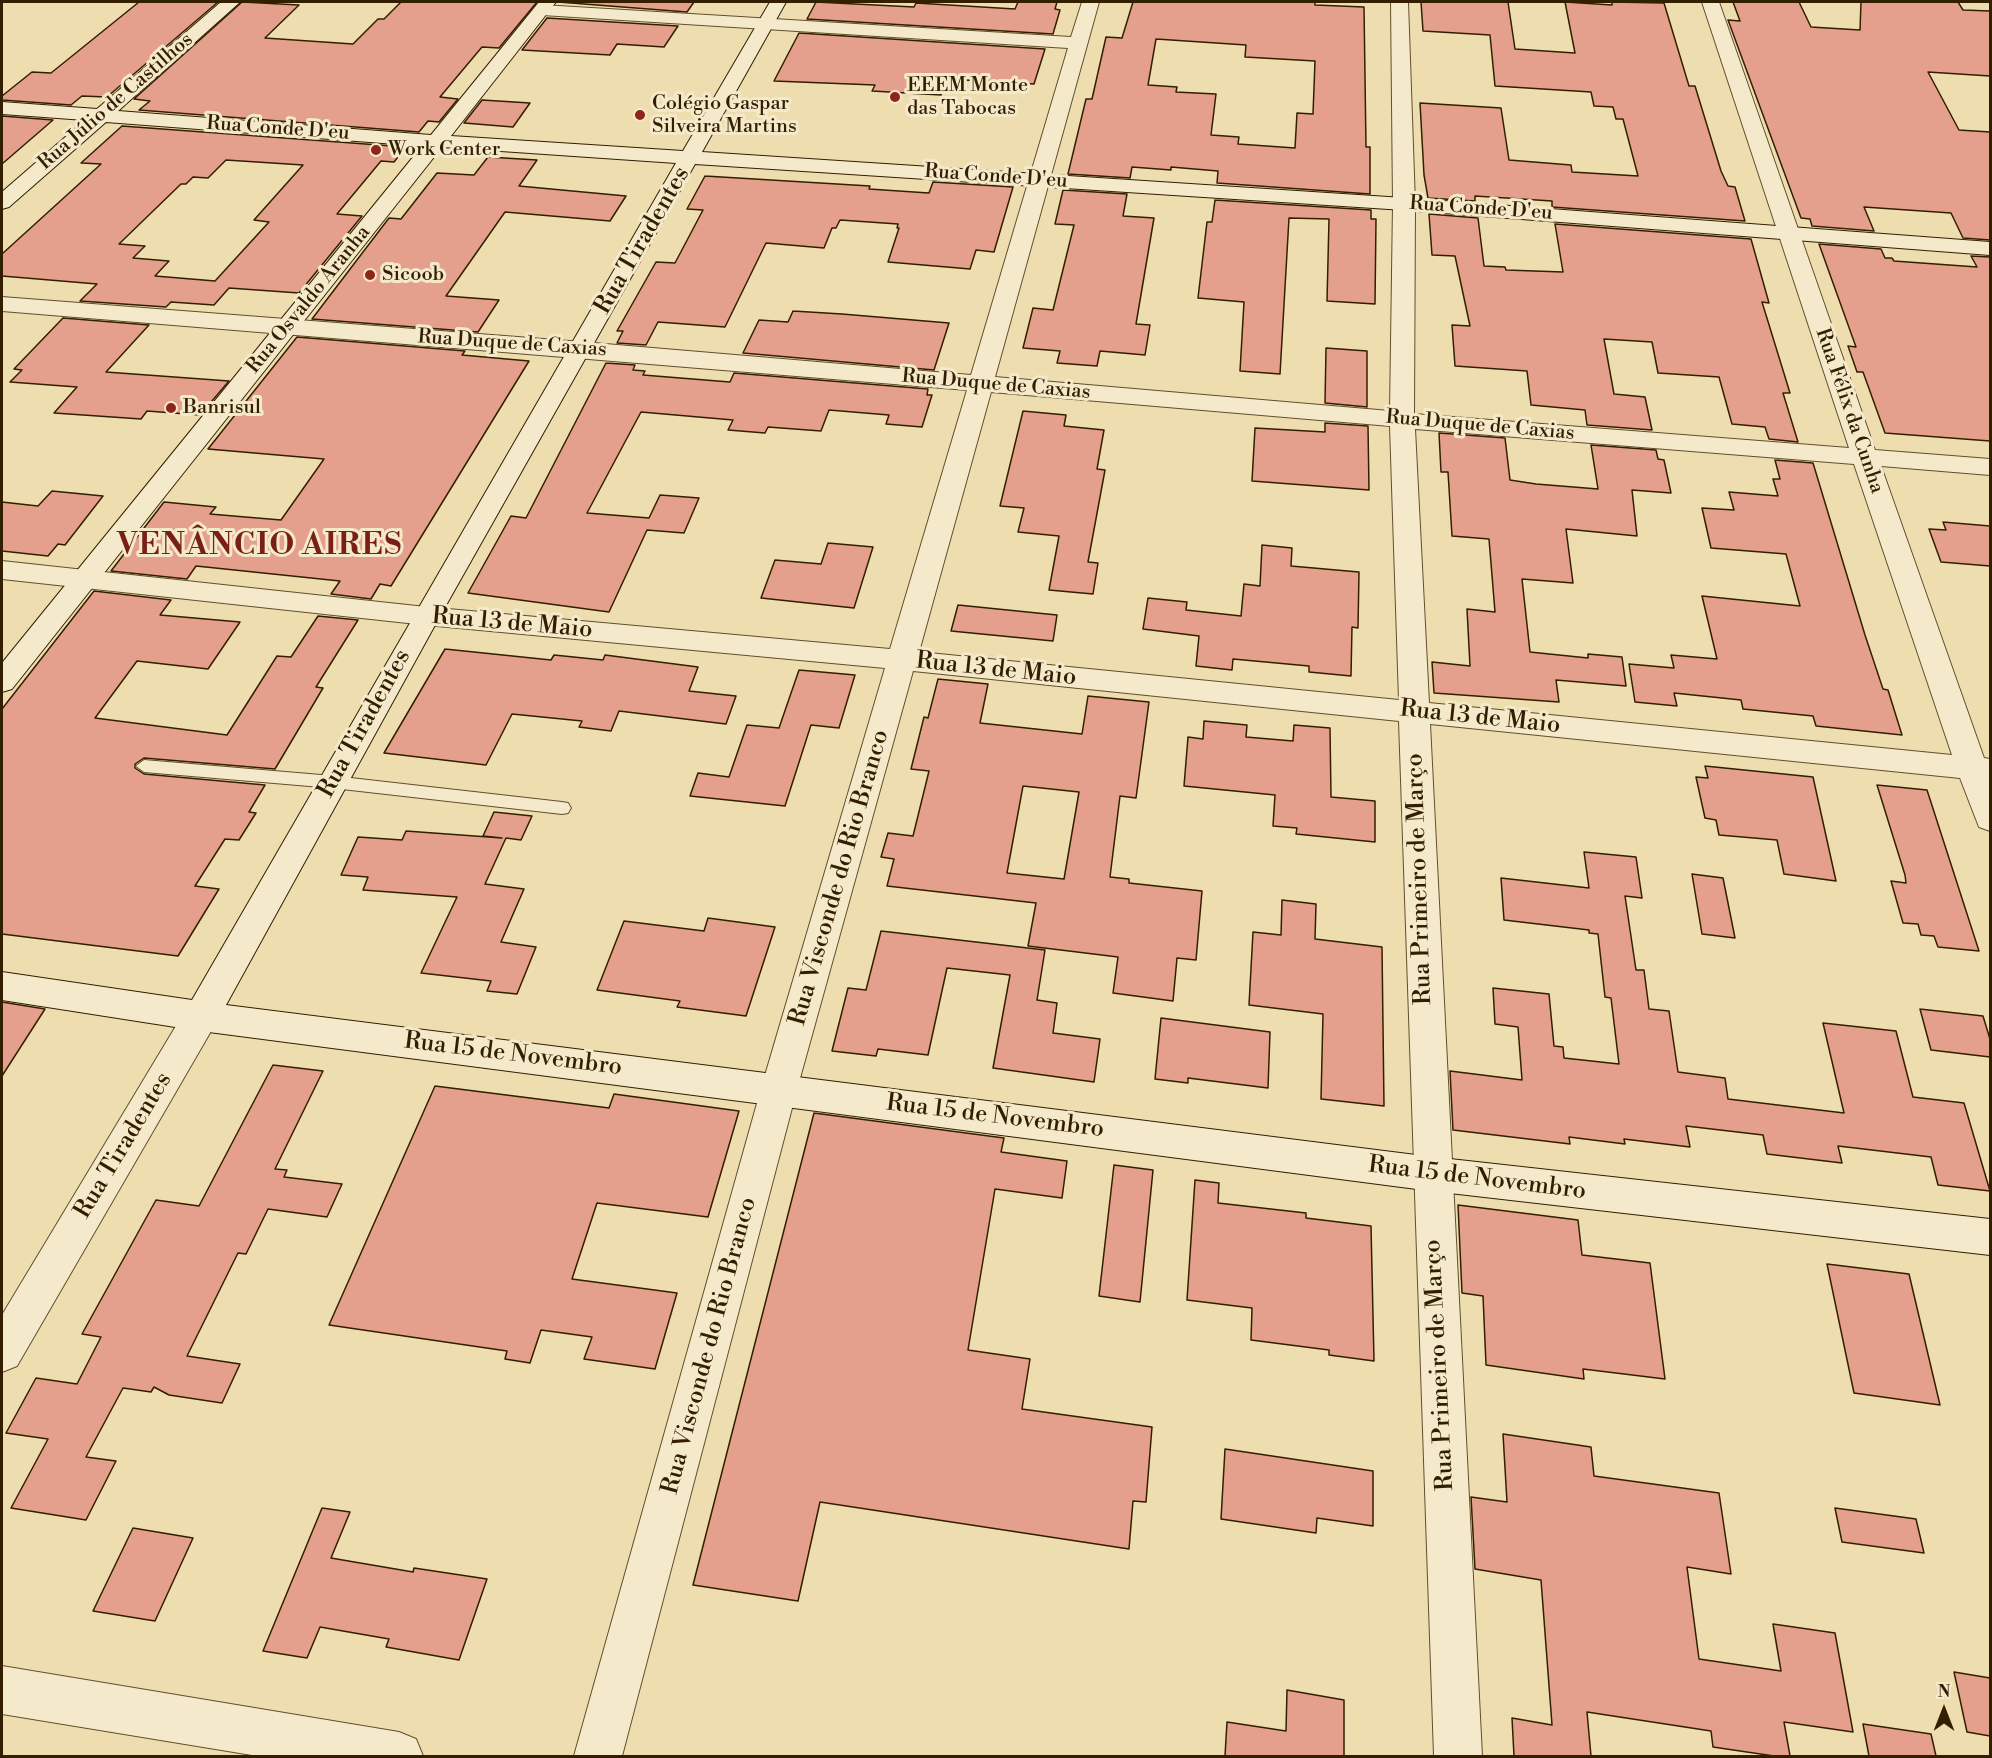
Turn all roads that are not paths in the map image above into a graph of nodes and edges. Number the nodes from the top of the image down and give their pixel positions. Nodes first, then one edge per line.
1 (231, 2) edge
2 (1090, 2) edge
3 (1400, 2) edge
4 (1711, 2) edge
5 (545, 6) edge
6 (772, 13) edge
7 (1078, 43) junction
8 (2, 108) edge
9 (100, 115) junction
10 (436, 141) junction
11 (691, 157) junction
12 (1039, 179) junction
13 (2, 203) edge
14 (1404, 204) junction
15 (1787, 232) junction
16 (1990, 248) edge
17 (2, 303) edge
18 (288, 326) junction
19 (582, 349) junction
20 (980, 384) junction
21 (1402, 420) junction
22 (1865, 457) junction
23 (1990, 467) edge
24 (2, 570) edge
25 (84, 578) junction
26 (426, 616) junction
27 (902, 660) junction
28 (2, 682) edge
29 (1414, 711) junction
30 (144, 766) dead end
31 (1982, 769) edge
32 (333, 782) junction
33 (562, 808) dead end
34 (1990, 819) edge
35 (2, 986) edge
36 (201, 1016) junction
37 (779, 1089) junction
38 (1432, 1174) junction
39 (1990, 1237) edge
40 (2, 1352) edge
41 (2, 1690) edge
42 (399, 1756) edge
43 (598, 1756) edge
44 (1458, 1756) edge

1 - 9 street, Rua Júlio de Castilhos
2 - 7 street, Rua Visconde do Rio Branco
3 - 14 street, Rua Primeiro de Março
4 - 15 street, Rua Félix da Cunha
5 - 6 street
5 - 10 street, Rua Osvaldo Aranha
6 - 7 street
6 - 11 street, Rua Tiradentes
7 - 12 street, Rua Visconde do Rio Branco
8 - 9 street, Rua Conde D'eu
9 - 10 street, Rua Conde D'eu
9 - 13 street, Rua Júlio de Castilhos
10 - 11 street, Rua Conde D'eu
10 - 18 street, Rua Osvaldo Aranha
11 - 12 street, Rua Conde D'eu
11 - 19 street, Rua Tiradentes
12 - 14 street, Rua Conde D'eu
12 - 20 street, Rua Visconde do Rio Branco
14 - 15 street, Rua Conde D'eu
14 - 21 street, Rua Primeiro de Março
15 - 16 street, Rua Conde D'eu
15 - 22 street, Rua Félix da Cunha
17 - 18 street, Rua Duque de Caxias
18 - 19 street, Rua Duque de Caxias
18 - 25 street, Rua Osvaldo Aranha
19 - 20 street, Rua Duque de Caxias
19 - 26 street, Rua Tiradentes
20 - 21 street, Rua Duque de Caxias
20 - 27 street, Rua Visconde do Rio Branco
21 - 22 street, Rua Duque de Caxias
21 - 29 street, Rua Primeiro de Março
22 - 23 street, Rua Duque de Caxias
22 - 31 street, Rua Félix da Cunha
24 - 25 street, Rua 13 de Maio
25 - 26 street, Rua 13 de Maio
25 - 28 street, Rua Osvaldo Aranha
26 - 27 street, Rua 13 de Maio
26 - 32 street, Rua Tiradentes
27 - 29 street, Rua 13 de Maio
27 - 37 street, Rua Visconde do Rio Branco
29 - 31 street, Rua 13 de Maio
29 - 38 street, Rua Primeiro de Março
30 - 32 lane
31 - 34 street, Rua Félix da Cunha
32 - 33 lane
32 - 36 street, Rua Tiradentes
35 - 36 street, Rua 15 de Novembro
36 - 37 street, Rua 15 de Novembro
36 - 40 street, Rua Tiradentes
37 - 38 street, Rua 15 de Novembro
37 - 43 street, Rua Visconde do Rio Branco
38 - 39 street, Rua 15 de Novembro
38 - 44 street, Rua Primeiro de Março
41 - 42 street

